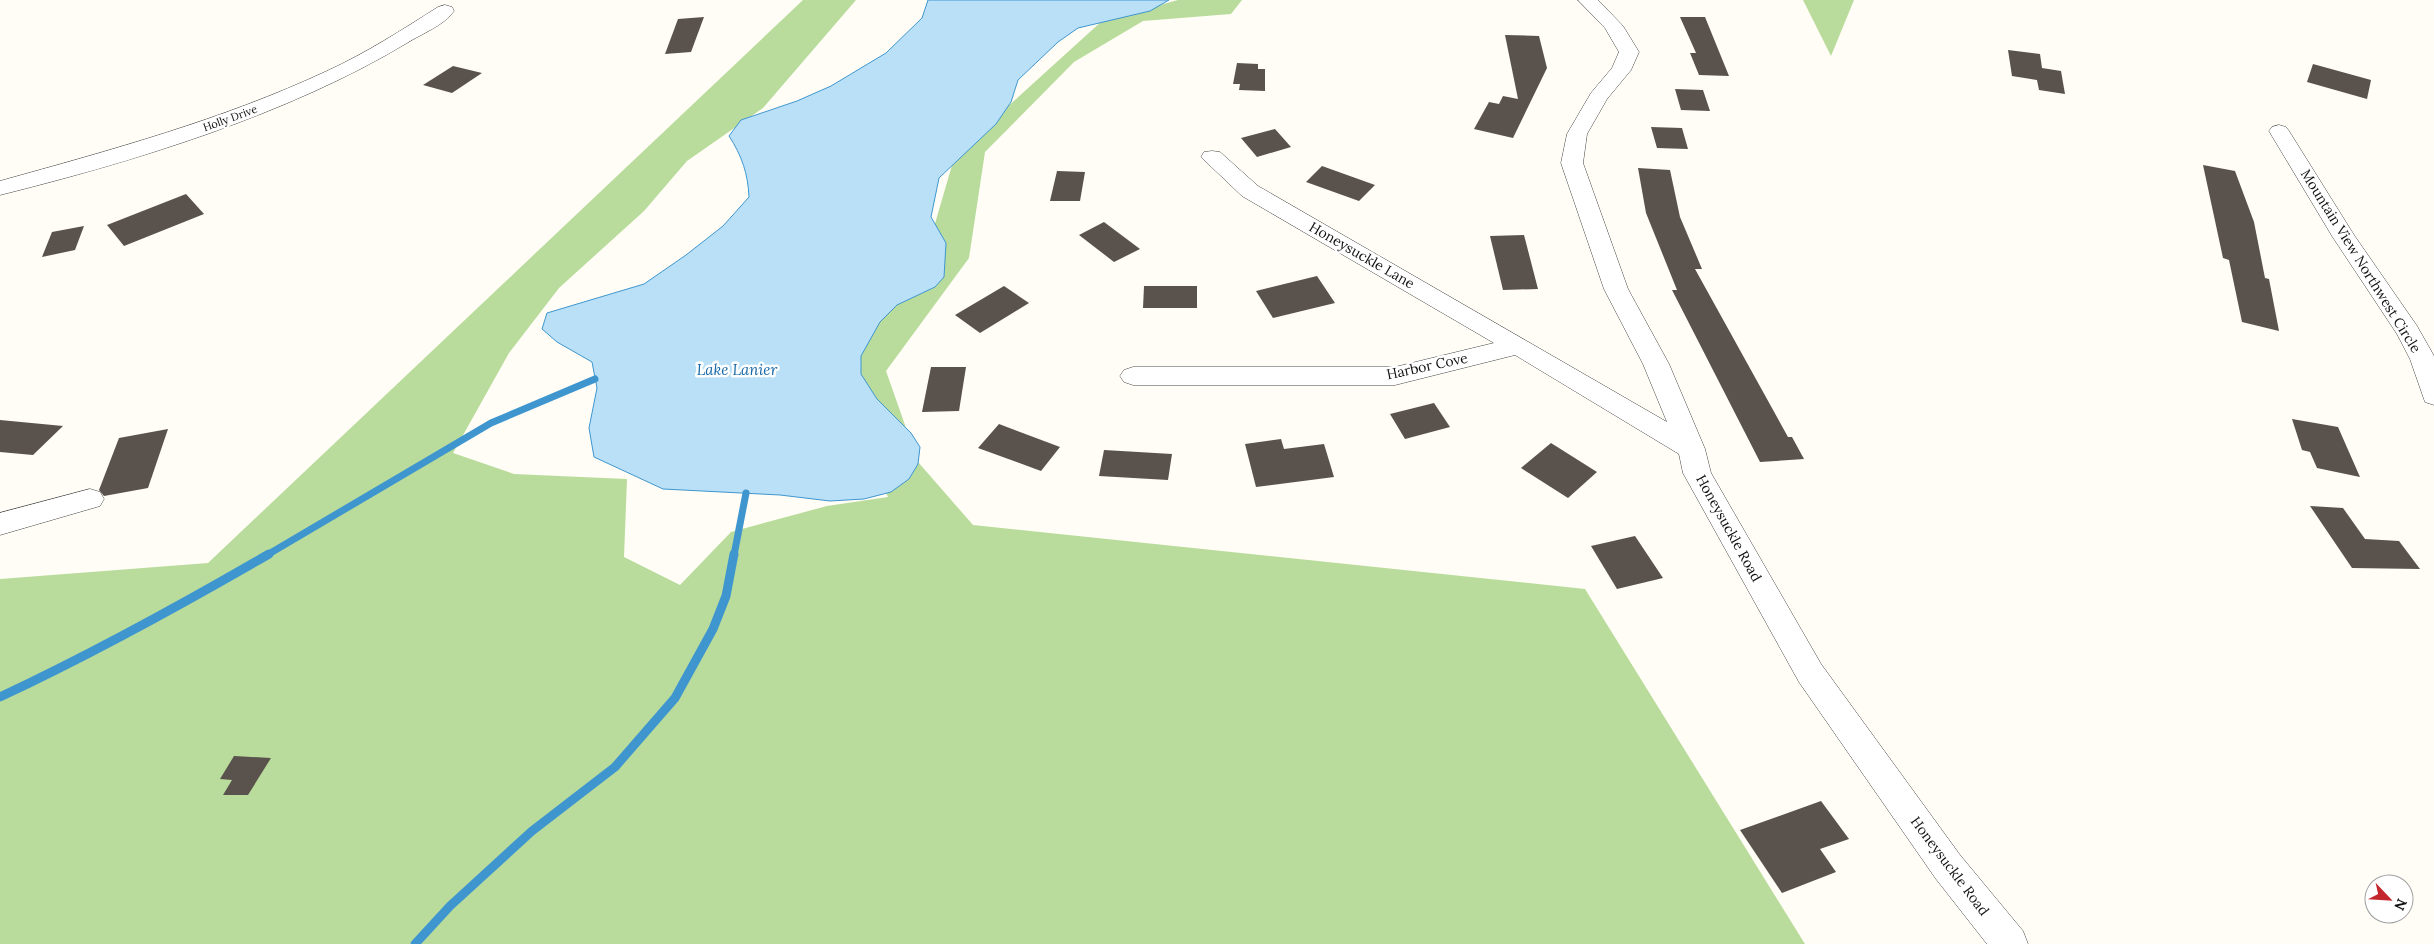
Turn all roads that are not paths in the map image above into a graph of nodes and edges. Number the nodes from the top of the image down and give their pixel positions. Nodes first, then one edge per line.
1 (1586, 0) edge
2 (445, 11) dead end
3 (2279, 131) dead end
4 (1212, 157) dead end
5 (0, 188) edge
6 (1518, 346) junction
7 (1133, 376) dead end
8 (2434, 396) edge
9 (1691, 448) junction
10 (90, 499) dead end
11 (0, 524) edge
12 (2010, 944) edge

1 - 9 street, Honeysuckle Road
2 - 5 street, Holly Drive
3 - 8 street, Mountain View Northwest Circle
4 - 6 street, Honeysuckle Lane
6 - 7 street, Harbor Cove
6 - 9 street
9 - 12 street, Honeysuckle Road
10 - 11 street

